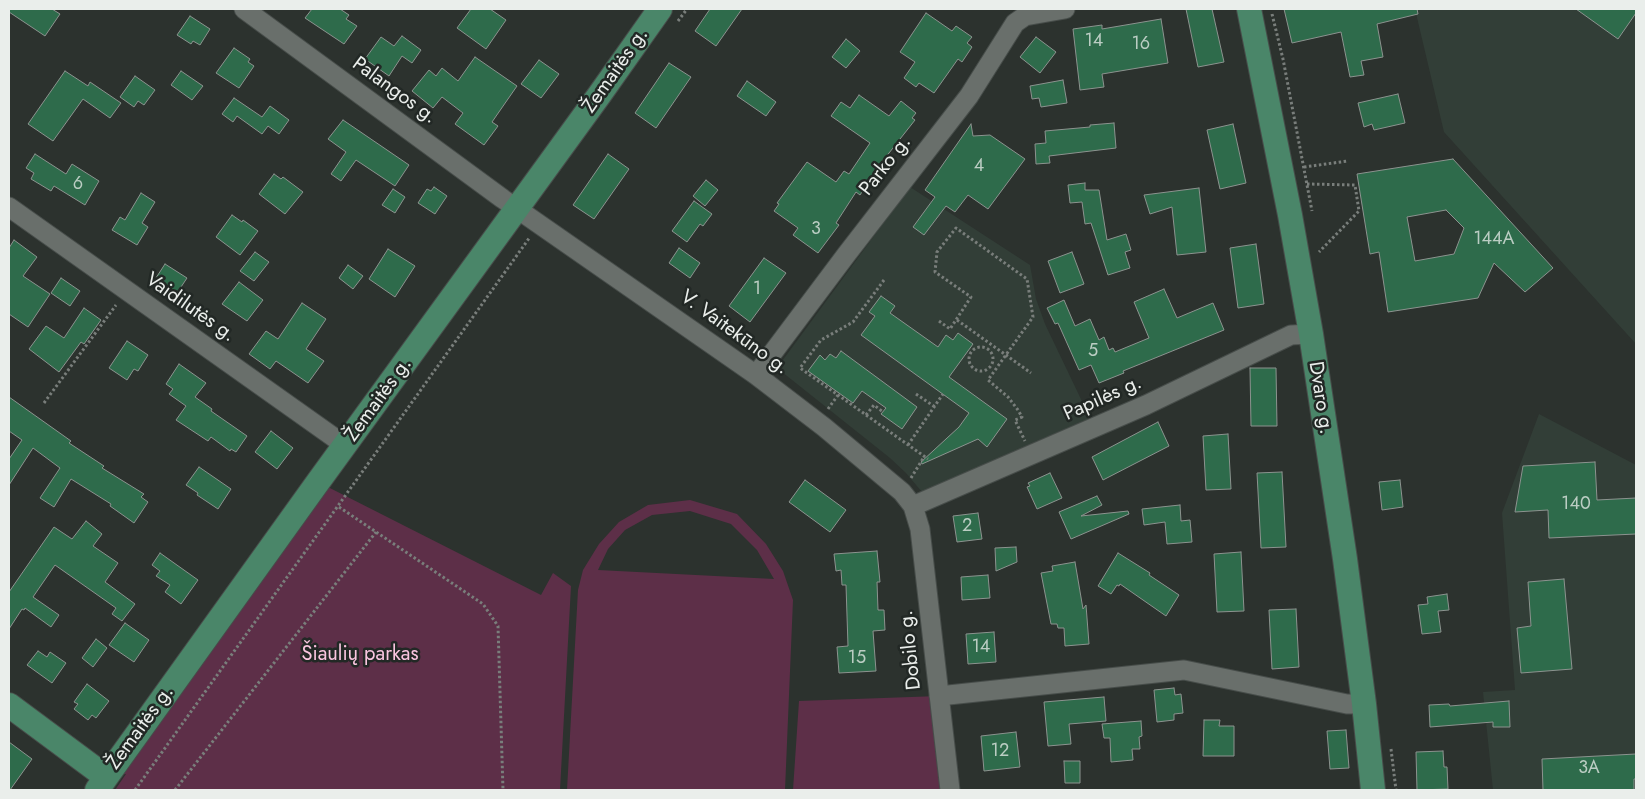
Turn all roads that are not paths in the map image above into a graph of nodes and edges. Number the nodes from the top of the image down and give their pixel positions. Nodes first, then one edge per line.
1 (244, 9) edge
2 (660, 9) edge
3 (1064, 9) edge
4 (1249, 9) edge
5 (9, 207) edge
6 (517, 209) junction
7 (1310, 334) junction
8 (756, 375) junction
9 (346, 446) junction
10 (908, 499) junction
11 (939, 696) junction
12 (1364, 704) junction
13 (9, 705) edge
14 (101, 784) edge
15 (950, 790) edge
16 (1373, 790) edge

1 - 6 street, Palangos g.
2 - 6 main road, Žemaitės g.
3 - 8 street, Parko g.
4 - 7 main road, Dvaro g.
5 - 9 street, Vaidilutės g.
6 - 8 street, V. Vaitekūno g.
6 - 9 main road, Žemaitės g.
7 - 10 street, Papilės g.
7 - 12 main road, Dvaro g.
8 - 10 street, V. Vaitekūno g.
9 - 14 main road, Žemaitės g.
10 - 11 street, Dobilo g.
11 - 12 street
11 - 15 street, Dobilo g.
12 - 16 main road, Dvaro g.
13 - 14 main road

